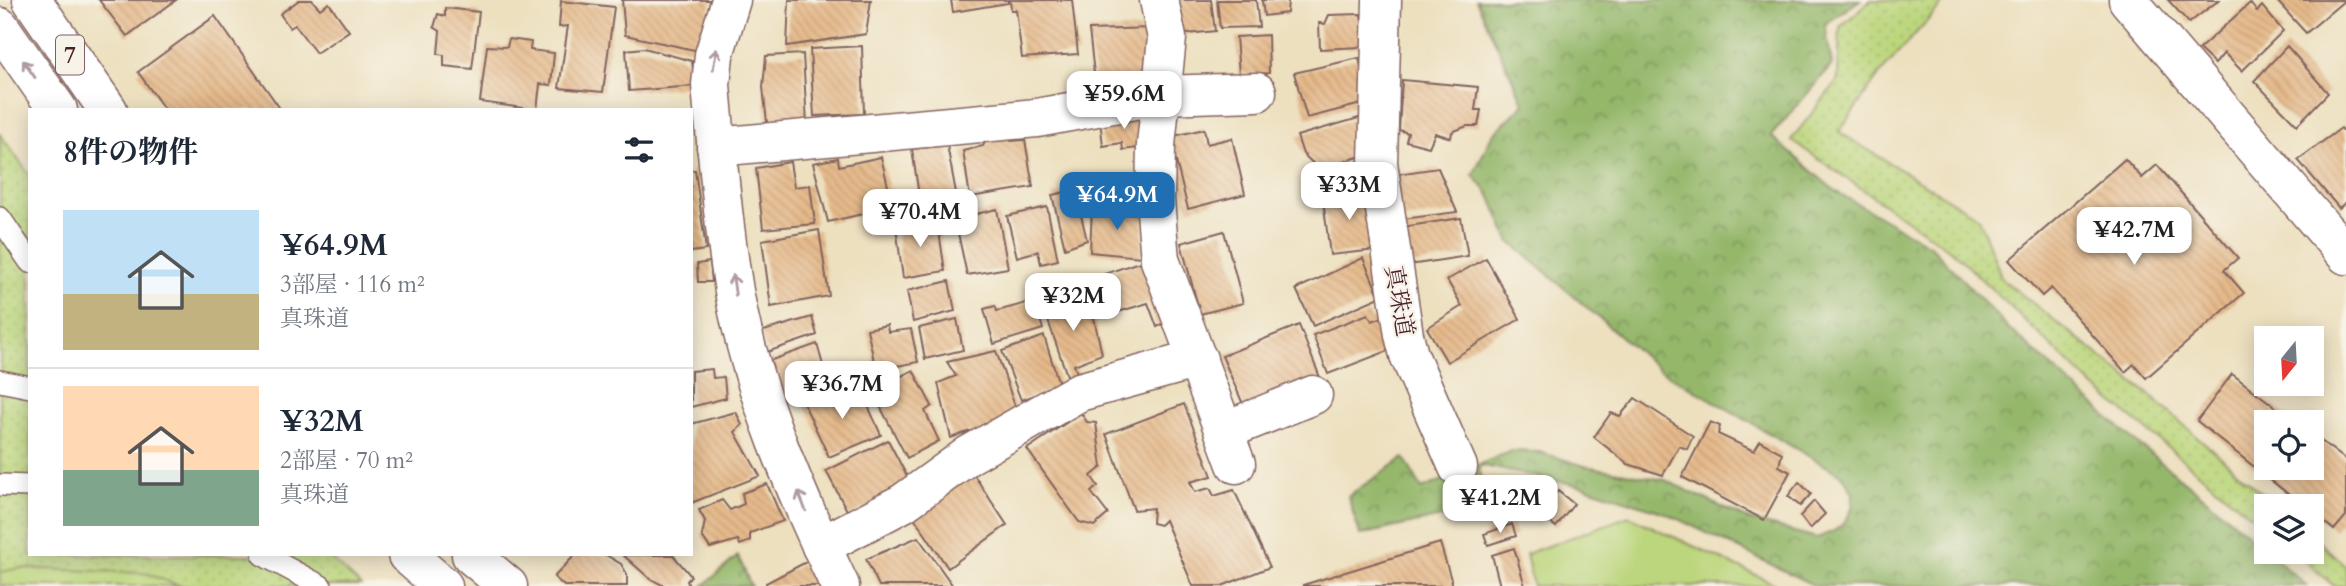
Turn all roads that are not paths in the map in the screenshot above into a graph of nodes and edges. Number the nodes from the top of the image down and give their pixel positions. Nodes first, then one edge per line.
1 (32, 0) edge
2 (731, 0) edge
3 (1159, 0) edge
4 (1382, 0) edge
5 (2128, 0) edge
6 (0, 27) edge
7 (1258, 92) dead end
8 (1161, 95) junction
9 (57, 108) edge
10 (107, 108) edge
11 (716, 147) junction
12 (0, 218) edge
13 (2346, 255) edge
14 (28, 259) edge
15 (1198, 359) junction
16 (0, 380) edge
17 (28, 387) edge
18 (1313, 395) dead end
19 (1458, 467) dead end
20 (0, 485) edge
21 (28, 486) edge
22 (821, 546) junction
23 (265, 556) edge
24 (408, 556) edge
25 (472, 556) edge
26 (321, 586) edge
27 (443, 586) edge
28 (508, 586) edge
29 (840, 586) edge

1 - 10 street, 7
11 -> 2 street
3 - 8 street
4 - 19 street, 真珠道
5 - 13 street
9 -> 6 street, 7
7 - 8 street
8 - 11 street
8 - 15 street
22 -> 11 street
12 - 14 lane
15 - 18 street
15 - 22 street
16 - 17 lane
20 - 21 lane
22 - 29 street
23 - 26 lane
24 - 27 street
25 - 28 street

